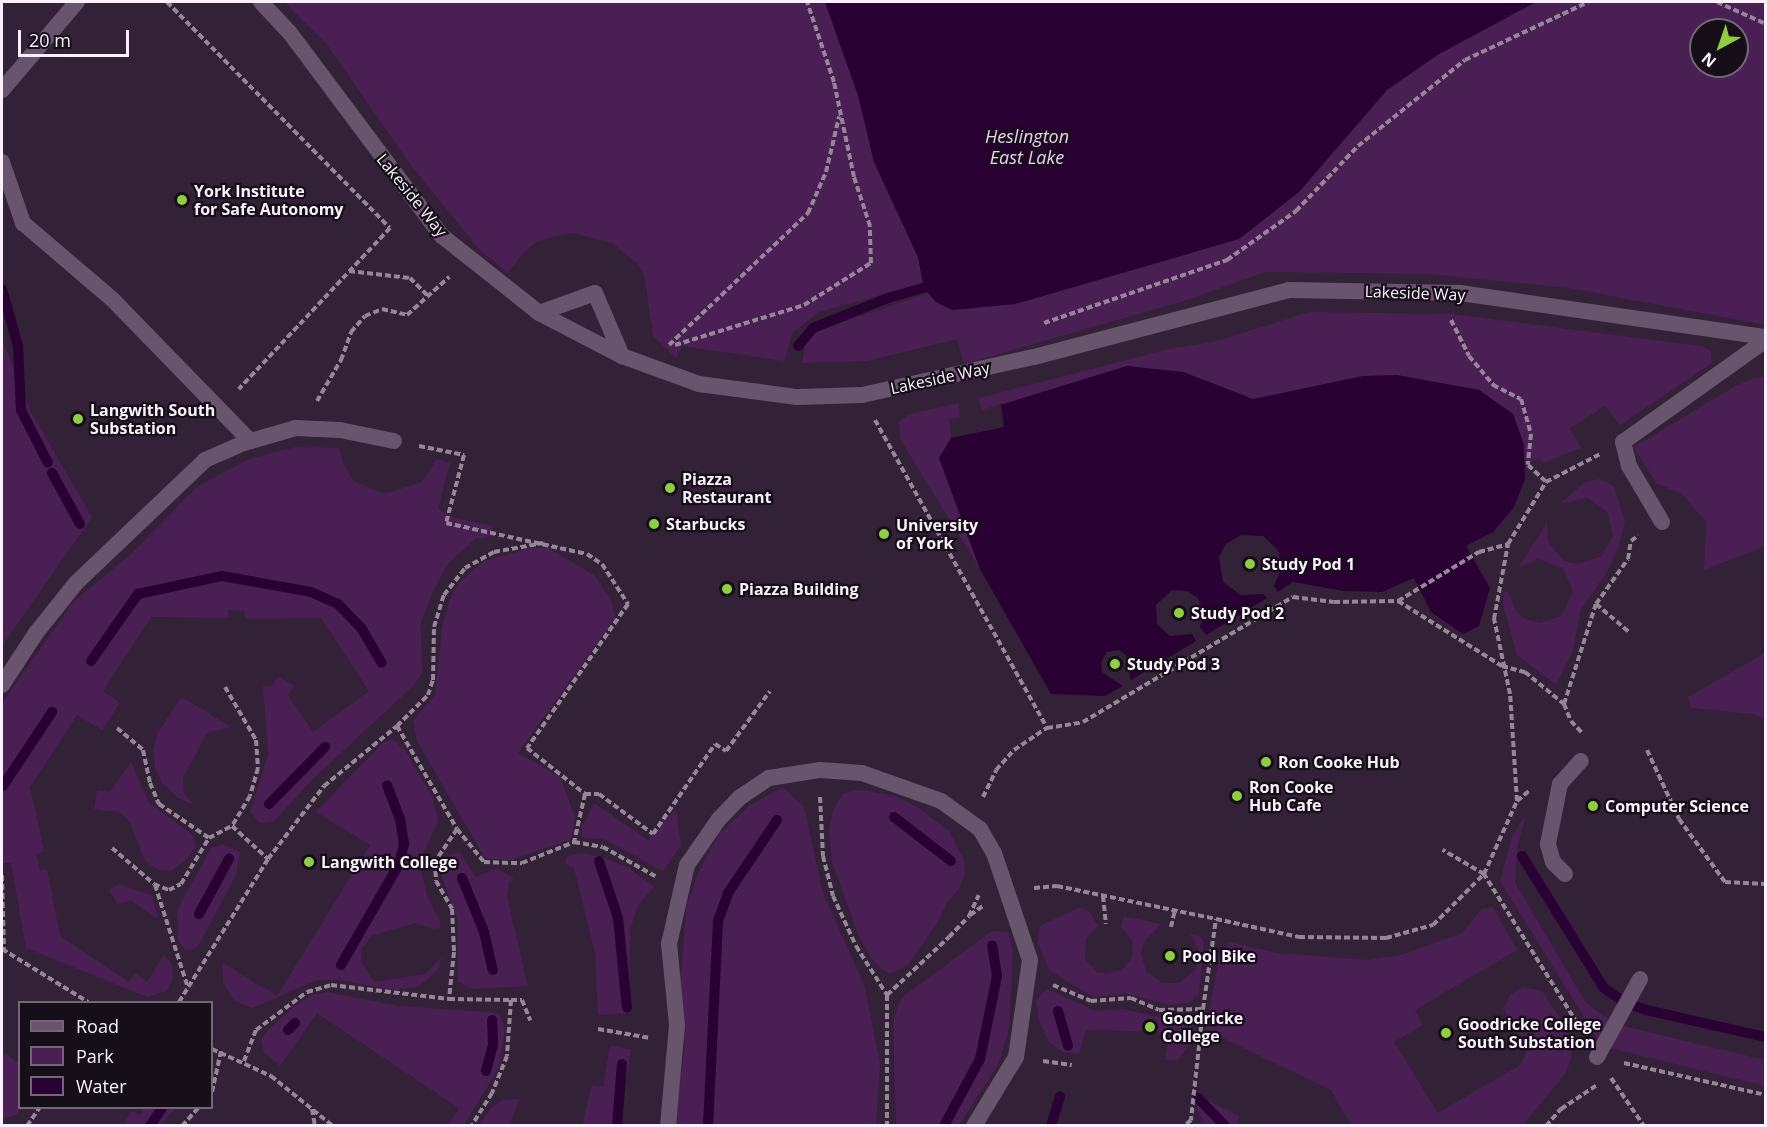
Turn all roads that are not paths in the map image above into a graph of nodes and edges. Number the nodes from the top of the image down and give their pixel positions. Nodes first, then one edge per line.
1 (77, 2) edge
2 (261, 2) edge
3 (2, 90) edge
4 (2, 162) edge
5 (539, 313) junction
6 (1766, 338) edge
7 (622, 356) junction
8 (250, 441) junction
9 (394, 441) road end
10 (1662, 522) road end
11 (2, 685) edge
12 (1581, 760) dead end
13 (1565, 874) dead end
14 (1640, 979) dead end
15 (1597, 1057) road end
16 (668, 1125) edge
17 (974, 1125) edge

1 - 3 street
2 - 5 street, Lakeside Way
4 - 8 street
5 - 7 street, Lakeside Way
5 - 7 street
6 - 7 street, Lakeside Way
6 - 10 street
8 - 9 street
8 - 11 street
12 - 13 street
14 - 15 street
16 - 17 street

